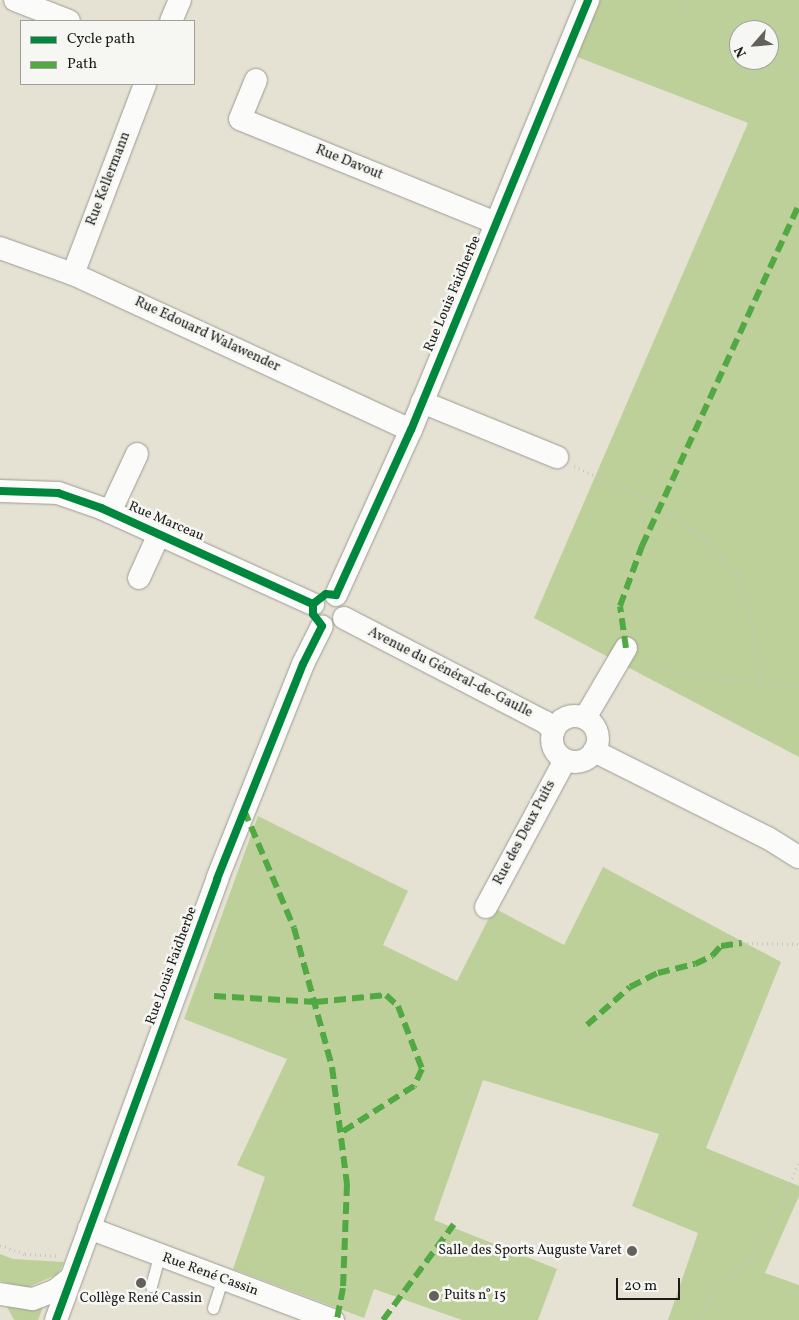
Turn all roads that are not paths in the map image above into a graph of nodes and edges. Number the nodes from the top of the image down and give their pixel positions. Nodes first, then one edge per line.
1 (15, 0) edge
2 (180, 0) edge
3 (588, 0) edge
4 (66, 20) edge
5 (171, 20) edge
6 (256, 80) dead end
7 (145, 85) edge
8 (496, 223) junction
9 (0, 248) edge
10 (73, 274) junction
11 (422, 402) junction
12 (411, 430) junction
13 (137, 454) dead end
14 (557, 457) road end
15 (0, 491) edge
16 (110, 512) junction
17 (160, 532) junction
18 (139, 578) dead end
19 (336, 595) junction
20 (314, 604) junction
21 (344, 618) junction
22 (322, 626) junction
23 (626, 648) road end
24 (585, 718) junction
25 (554, 730) junction
26 (594, 751) junction
27 (565, 760) junction
28 (799, 857) edge
29 (486, 907) dead end
30 (89, 1228) junction
31 (159, 1256) junction
32 (71, 1278) junction
33 (222, 1280) junction
34 (150, 1286) dead end
35 (0, 1294) edge
36 (213, 1308) dead end
37 (56, 1320) edge
38 (333, 1320) edge

1 - 4 street
2 - 5 street
3 - 8 street, Rue Louis Faidherbe
6 - 8 street, Rue Davout
7 - 10 street, Rue Kellermann
8 - 11 street, Rue Louis Faidherbe
9 - 10 street, Rue Edouard Walawender
10 - 12 street, Rue Edouard Walawender
11 - 12 street, Rue Louis Faidherbe
11 - 14 street
12 - 19 street, Rue Louis Faidherbe
13 - 16 street, Rue Marceau
15 - 16 street, Rue Marceau
16 - 17 street, Rue Marceau
17 - 18 street, Rue Marceau
17 - 20 street, Rue Marceau
19 - 20 street
19 - 21 street
20 - 22 street
21 - 22 street
21 - 25 street, Avenue du Général-de-Gaulle
22 - 30 street, Rue Louis Faidherbe
23 - 24 street
24 - 25 street
24 - 26 street
25 - 27 street
26 - 27 street
26 - 28 street
27 - 29 street, Rue des Deux Puits
30 - 31 street, Rue René Cassin
30 - 32 street, Rue Louis Faidherbe
31 - 33 street, Rue René Cassin
31 - 34 lane
32 - 35 street
32 - 37 street, Rue Louis Faidherbe
33 - 36 lane
33 - 38 street, Rue René Cassin

